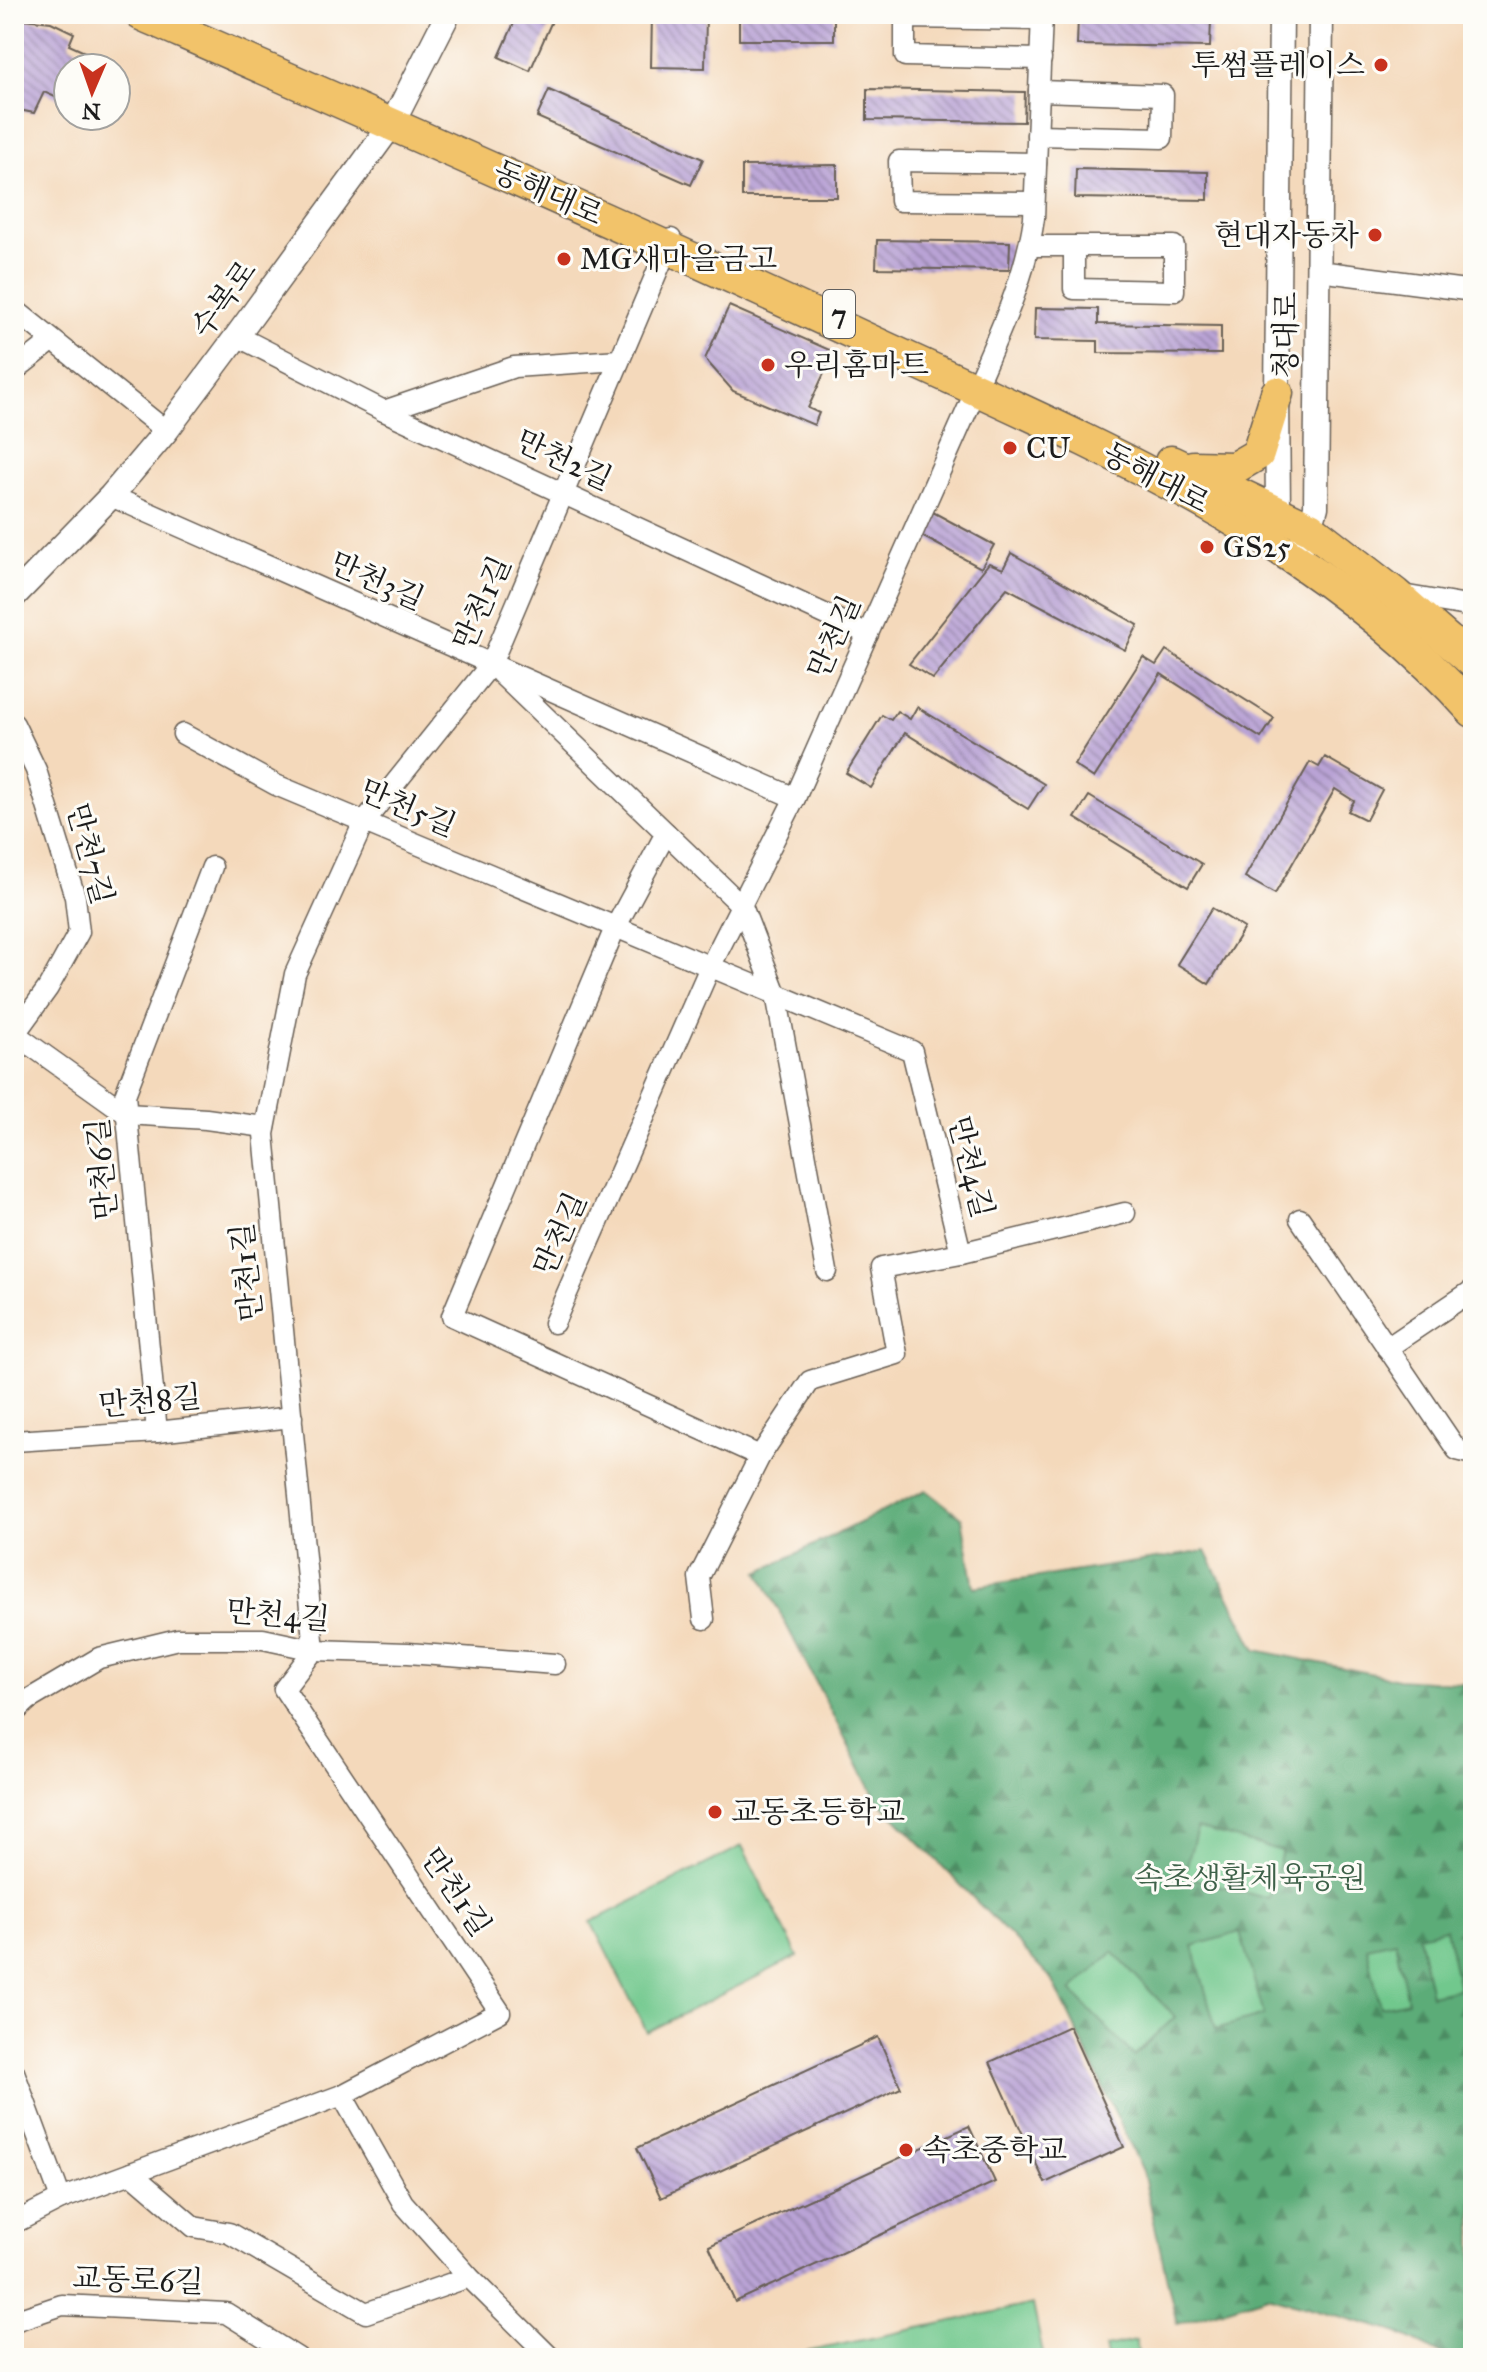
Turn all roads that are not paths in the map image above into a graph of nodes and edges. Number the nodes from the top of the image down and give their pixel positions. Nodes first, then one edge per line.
1 (141, 14) edge
2 (176, 14) edge
3 (448, 14) edge
4 (1281, 14) edge
5 (1321, 14) edge
6 (1042, 17) edge
7 (1041, 59) junction
8 (1039, 91) junction
9 (394, 120) junction
10 (1037, 135) junction
11 (1036, 163) junction
12 (1034, 202) junction
13 (669, 243) junction
14 (1030, 246) junction
15 (1074, 246) junction
16 (1319, 271) junction
17 (1473, 291) edge
18 (14, 309) edge
19 (237, 336) junction
20 (52, 341) junction
21 (619, 360) junction
22 (14, 371) edge
23 (978, 383) junction
24 (1277, 393) junction
25 (384, 411) junction
26 (166, 431) junction
27 (1182, 467) junction
28 (563, 492) junction
29 (111, 496) junction
30 (1272, 525) junction
31 (1310, 528) junction
32 (1295, 557) junction
33 (1395, 594) junction
34 (14, 596) edge
35 (1473, 607) edge
36 (868, 634) junction
37 (1473, 662) edge
38 (491, 664) junction
39 (1473, 711) edge
40 (14, 724) edge
41 (183, 734) dead end
42 (795, 798) junction
43 (364, 822) junction
44 (666, 833) junction
45 (212, 867) dead end
46 (742, 906) junction
47 (615, 928) junction
48 (710, 967) junction
49 (776, 994) junction
50 (14, 1035) edge
51 (127, 1114) junction
52 (265, 1127) junction
53 (1125, 1213) dead end
54 (1300, 1219) dead end
55 (961, 1253) junction
56 (827, 1271) dead end
57 (1473, 1290) edge
58 (554, 1323) dead end
59 (1387, 1348) junction
60 (292, 1417) junction
61 (157, 1432) junction
62 (14, 1441) edge
63 (1473, 1454) edge
64 (760, 1456) junction
65 (704, 1619) dead end
66 (314, 1650) junction
67 (555, 1664) dead end
68 (14, 1713) edge
69 (14, 2072) edge
70 (342, 2095) junction
71 (131, 2173) junction
72 (61, 2199) junction
73 (14, 2223) edge
74 (469, 2277) junction
75 (14, 2321) edge
76 (298, 2358) edge
77 (551, 2358) edge

1 - 9 main road, 동해대로 / 7
2 - 9 main road, 동해대로 / 7
3 - 9 street, 수복로
4 - 24 street, 청대로
5 - 16 street, 청대로
6 - 7 street, 만천길
6 - 7 street
7 - 8 street, 만천길
8 - 10 street, 만천길
8 - 10 street
9 - 13 main road, 동해대로 / 7
9 - 19 street, 수복로
10 - 11 street, 만천길
11 - 12 street, 만천길
11 - 12 street
12 - 14 street, 만천길
13 - 21 street, 만천1길
13 - 23 main road, 동해대로 / 7
14 - 15 street
14 - 23 street, 만천길
15 - 15 street
16 - 17 street
16 - 31 street, 청대로
18 - 20 street
19 - 25 street, 만천2길
19 - 26 street, 수복로
20 - 22 street
20 - 26 street
21 - 25 street
21 - 28 street, 만천1길
23 - 27 main road, 동해대로 / 7
23 - 30 main road, 동해대로 / 7
23 - 36 street, 만천길
24 - 27 main road
24 - 30 street, 청대로
25 - 28 street, 만천2길
26 - 29 street, 수복로
27 - 30 main road, 동해대로 / 7
28 - 36 street, 만천2길
28 - 38 street, 만천1길
29 - 34 street, 수복로
29 - 38 street, 만천3길
30 - 31 main road, 동해대로 / 7
30 - 32 main road, 동해대로 / 7
31 - 32 street, 청대로
31 - 33 main road, 동해대로 / 7
32 - 39 main road, 동해대로 / 7
33 - 35 street
33 - 37 main road, 동해대로 / 7
36 - 42 street, 만천길
38 - 42 street, 만천3길
38 - 43 street, 만천1길
38 - 44 street
40 - 50 street, 만천7길
41 - 43 street, 만천5길
42 - 46 street, 만천길
43 - 47 street, 만천5길
43 - 52 street, 만천1길
44 - 46 street
44 - 47 street
45 - 51 street, 만천6길
46 - 48 street, 만천길
46 - 49 street
47 - 48 street, 만천5길
47 - 64 street
48 - 49 street, 만천5길
48 - 58 street, 만천길
49 - 55 street, 만천4길
49 - 56 street
50 - 51 street, 만천7길
51 - 52 street
51 - 61 street, 만천6길
52 - 60 street, 만천1길
53 - 55 street
54 - 59 street
55 - 64 street, 만천4길
57 - 59 street
59 - 63 street
60 - 61 street, 만천8길
60 - 66 street, 만천1길
61 - 62 street, 만천8길
64 - 65 street, 만천4길
66 - 67 street, 만천4길
66 - 68 street, 만천4길
66 - 70 street, 만천1길
69 - 72 street
70 - 71 street, 만천1길
70 - 74 street
71 - 72 street, 만천1길
71 - 74 street
72 - 73 street, 만천1길
74 - 77 street
75 - 76 street, 교동로6길

